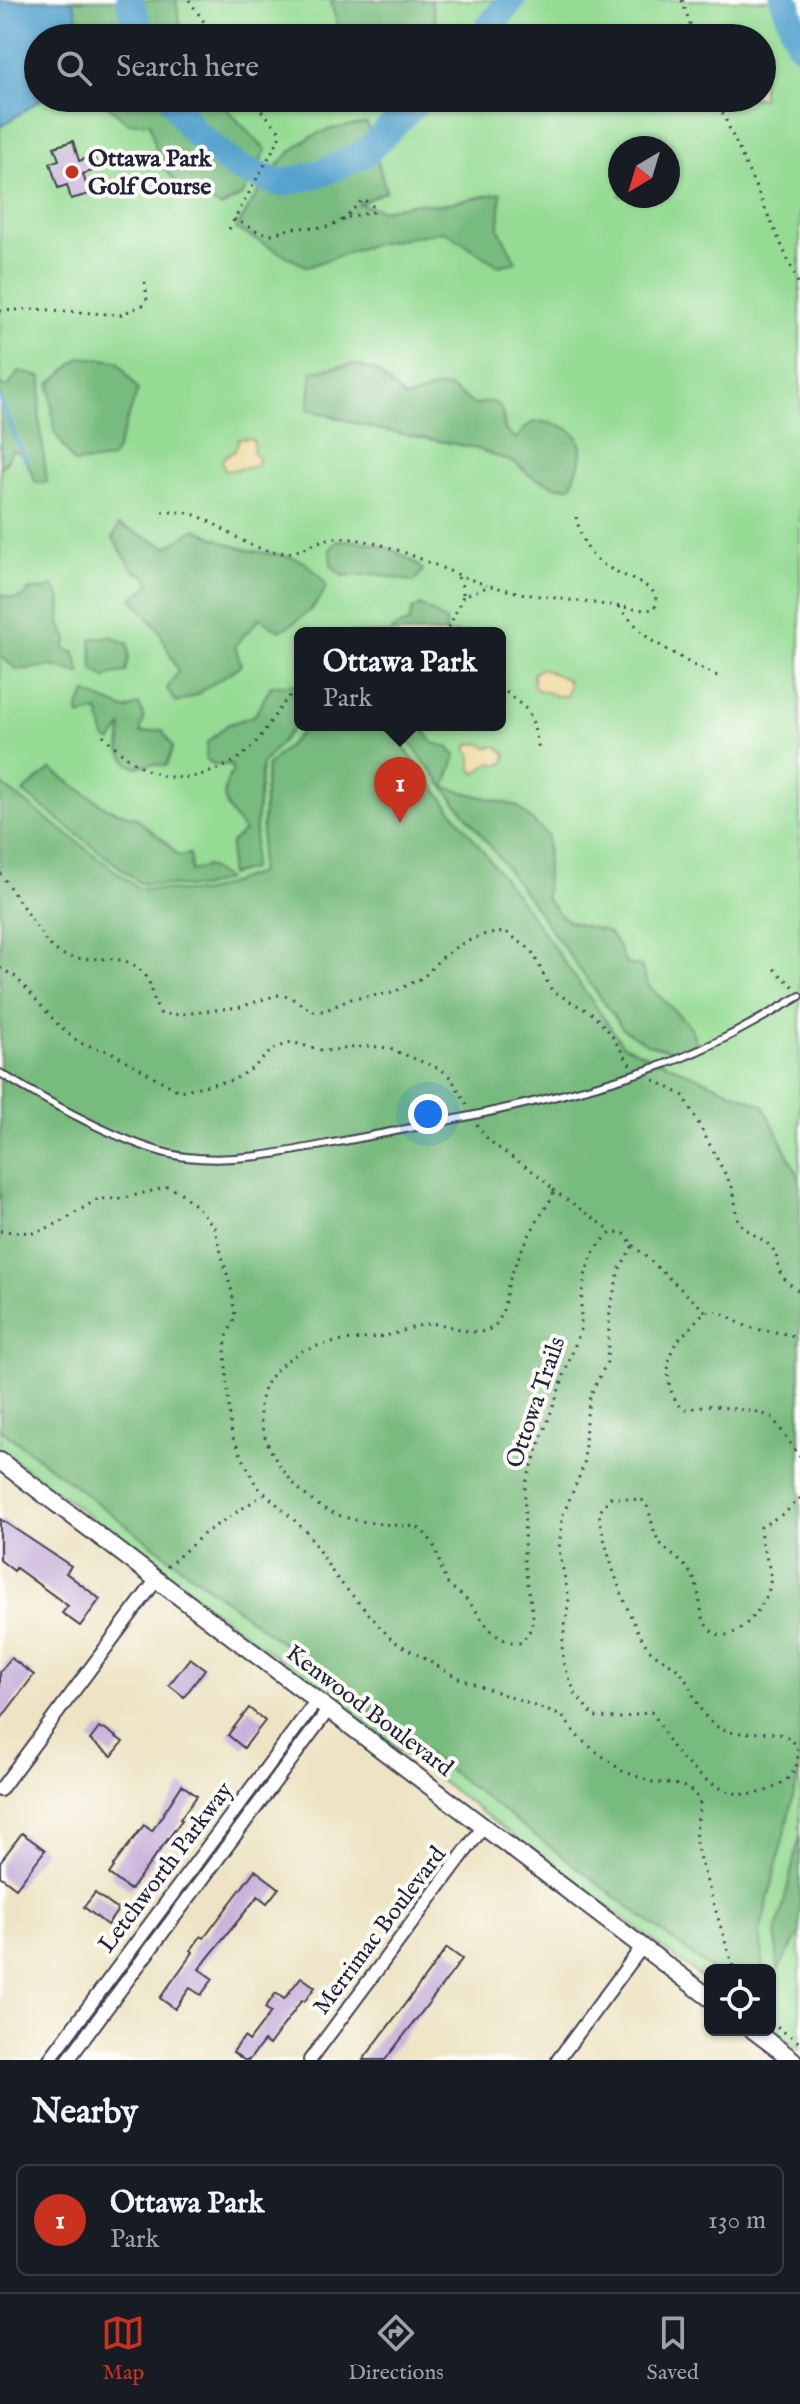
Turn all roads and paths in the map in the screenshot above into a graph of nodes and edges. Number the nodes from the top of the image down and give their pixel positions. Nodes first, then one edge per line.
1 (189, 0) edge
2 (682, 0) edge
3 (204, 24) edge
4 (690, 24) edge
5 (263, 112) edge
6 (722, 112) edge
7 (234, 219) junction
8 (342, 221) junction
9 (229, 229) dead end
10 (145, 280) dead end
11 (800, 287) edge
12 (0, 311) edge
13 (162, 512) dead end
14 (576, 517) dead end
15 (457, 576) junction
16 (490, 586) junction
17 (463, 596) junction
18 (618, 607) junction
19 (449, 627) edge
20 (722, 678) dead end
21 (294, 692) edge
22 (506, 692) edge
23 (103, 735) dead end
24 (539, 749) dead end
25 (0, 873) edge
26 (0, 968) edge
27 (774, 969) dead end
28 (800, 994) edge
29 (636, 1072) junction
30 (0, 1073) edge
31 (473, 1117) junction
32 (553, 1190) junction
33 (0, 1231) edge
34 (613, 1232) junction
35 (633, 1245) junction
36 (800, 1292) edge
37 (706, 1312) junction
38 (800, 1339) edge
39 (800, 1457) edge
40 (0, 1461) edge
41 (264, 1494) junction
42 (800, 1498) edge
43 (157, 1579) junction
44 (323, 1705) junction
45 (0, 1790) edge
46 (484, 1826) junction
47 (642, 1947) junction
48 (732, 1964) edge
49 (704, 1994) edge
50 (776, 2027) edge
51 (761, 2036) edge
52 (800, 2043) edge
53 (49, 2060) edge
54 (68, 2060) edge
55 (310, 2060) edge
56 (558, 2060) edge
57 (793, 2060) edge

1 - 3 path
2 - 4 path
5 - 7 path
6 - 11 path
7 - 8 path
7 - 9 path
8 - 8 path
10 - 12 path
13 - 15 path
14 - 18 path
15 - 16 path
15 - 17 path
16 - 17 path
16 - 18 path
17 - 19 path
18 - 20 path
21 - 23 path
22 - 24 path
25 - 29 path
26 - 31 path
27 - 28 path
28 - 29 lane
29 - 31 lane
29 - 36 path
30 - 31 lane
31 - 32 path
32 - 34 path
32 - 34 path, Ottowa Trails
33 - 41 path
34 - 35 path
35 - 37 path
35 - 42 path, Ottowa Trails
37 - 38 path
37 - 39 path
40 - 43 street, Kenwood Boulevard
41 - 43 path
41 - 48 path
43 - 44 street, Kenwood Boulevard
43 - 45 street
44 - 46 street, Kenwood Boulevard
44 - 53 street, Letchworth Parkway
44 - 54 street, Letchworth Parkway
46 - 47 street, Kenwood Boulevard
46 - 55 street, Merrimac Boulevard
47 - 49 street, Kenwood Boulevard
47 - 56 street
50 - 52 path
51 - 57 street

